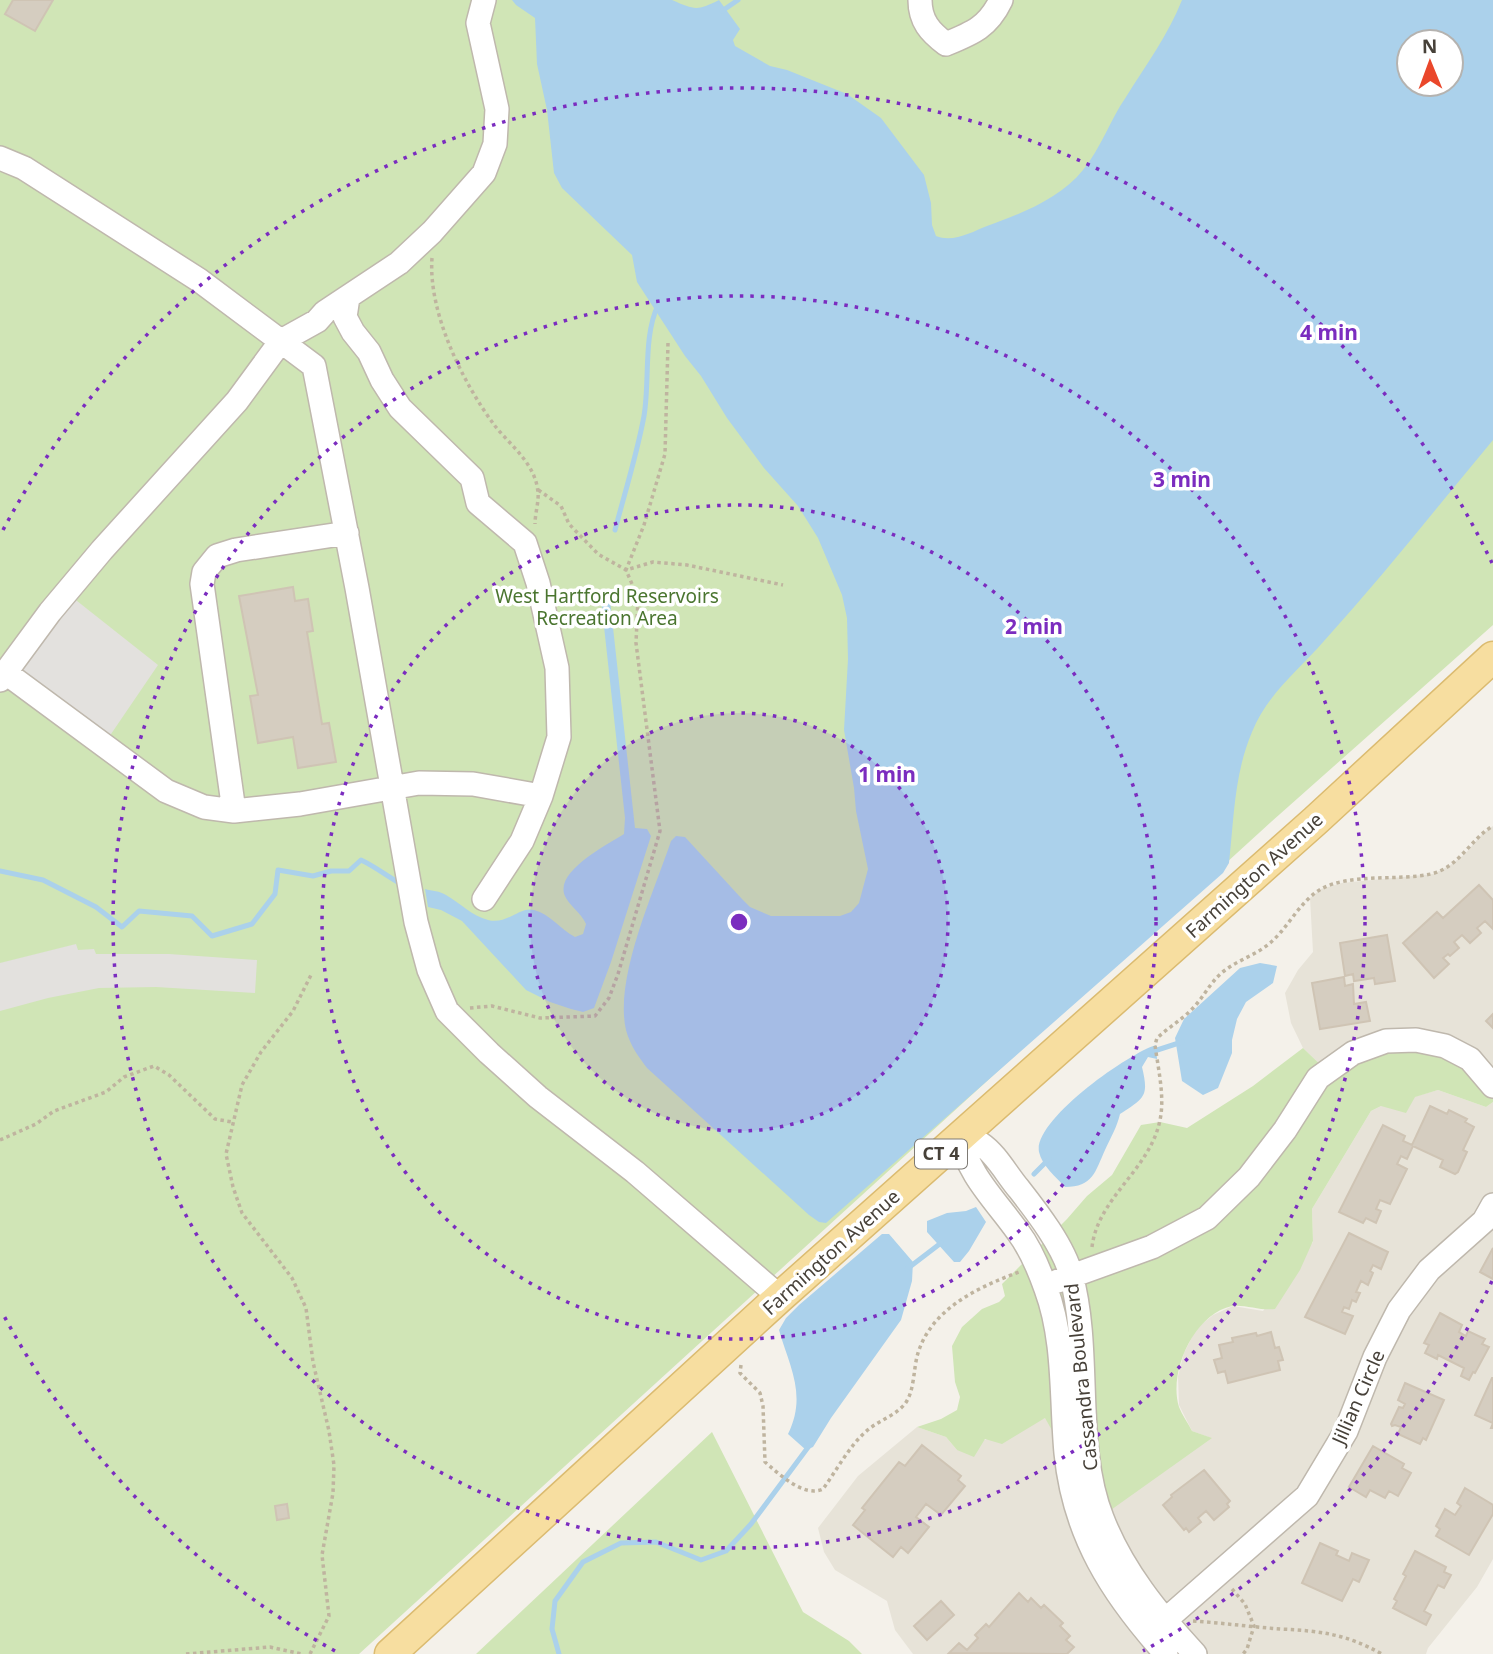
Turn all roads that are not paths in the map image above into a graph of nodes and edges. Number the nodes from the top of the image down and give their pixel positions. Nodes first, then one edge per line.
1 (484, 0) edge
2 (920, 0) edge
3 (1001, 0) edge
4 (0, 158) edge
5 (348, 297) junction
6 (281, 341) junction
7 (347, 533) junction
8 (1489, 667) edge
9 (3, 676) edge
10 (391, 789) junction
11 (541, 796) junction
12 (234, 811) junction
13 (484, 899) dead end
14 (1493, 1086) edge
15 (961, 1137) junction
16 (1493, 1205) edge
17 (1068, 1266) junction
18 (1041, 1276) junction
19 (780, 1297) junction
20 (1157, 1627) junction
21 (390, 1654) edge
22 (1166, 1654) edge
23 (1195, 1654) edge

1 - 5 street
2 - 3 street
4 - 6 street
5 - 6 street
5 - 11 street
6 - 7 street
6 - 9 street
7 - 10 street
7 - 12 street
8 - 15 main road, Farmington Avenue / CT 4
9 - 12 street
10 - 11 street
10 - 12 street
10 - 19 street
11 - 13 street
14 - 17 street
15 - 17 street, Cassandra Boulevard
15 - 18 street, Cassandra Boulevard
15 - 19 main road, Farmington Avenue / CT 4
16 - 20 street, Jillian Circle
17 - 18 street
17 - 20 street, Cassandra Boulevard
18 - 20 street, Cassandra Boulevard
19 - 21 main road, Farmington Avenue / CT 4
20 - 22 street, Cassandra Boulevard
20 - 23 street, Cassandra Boulevard

